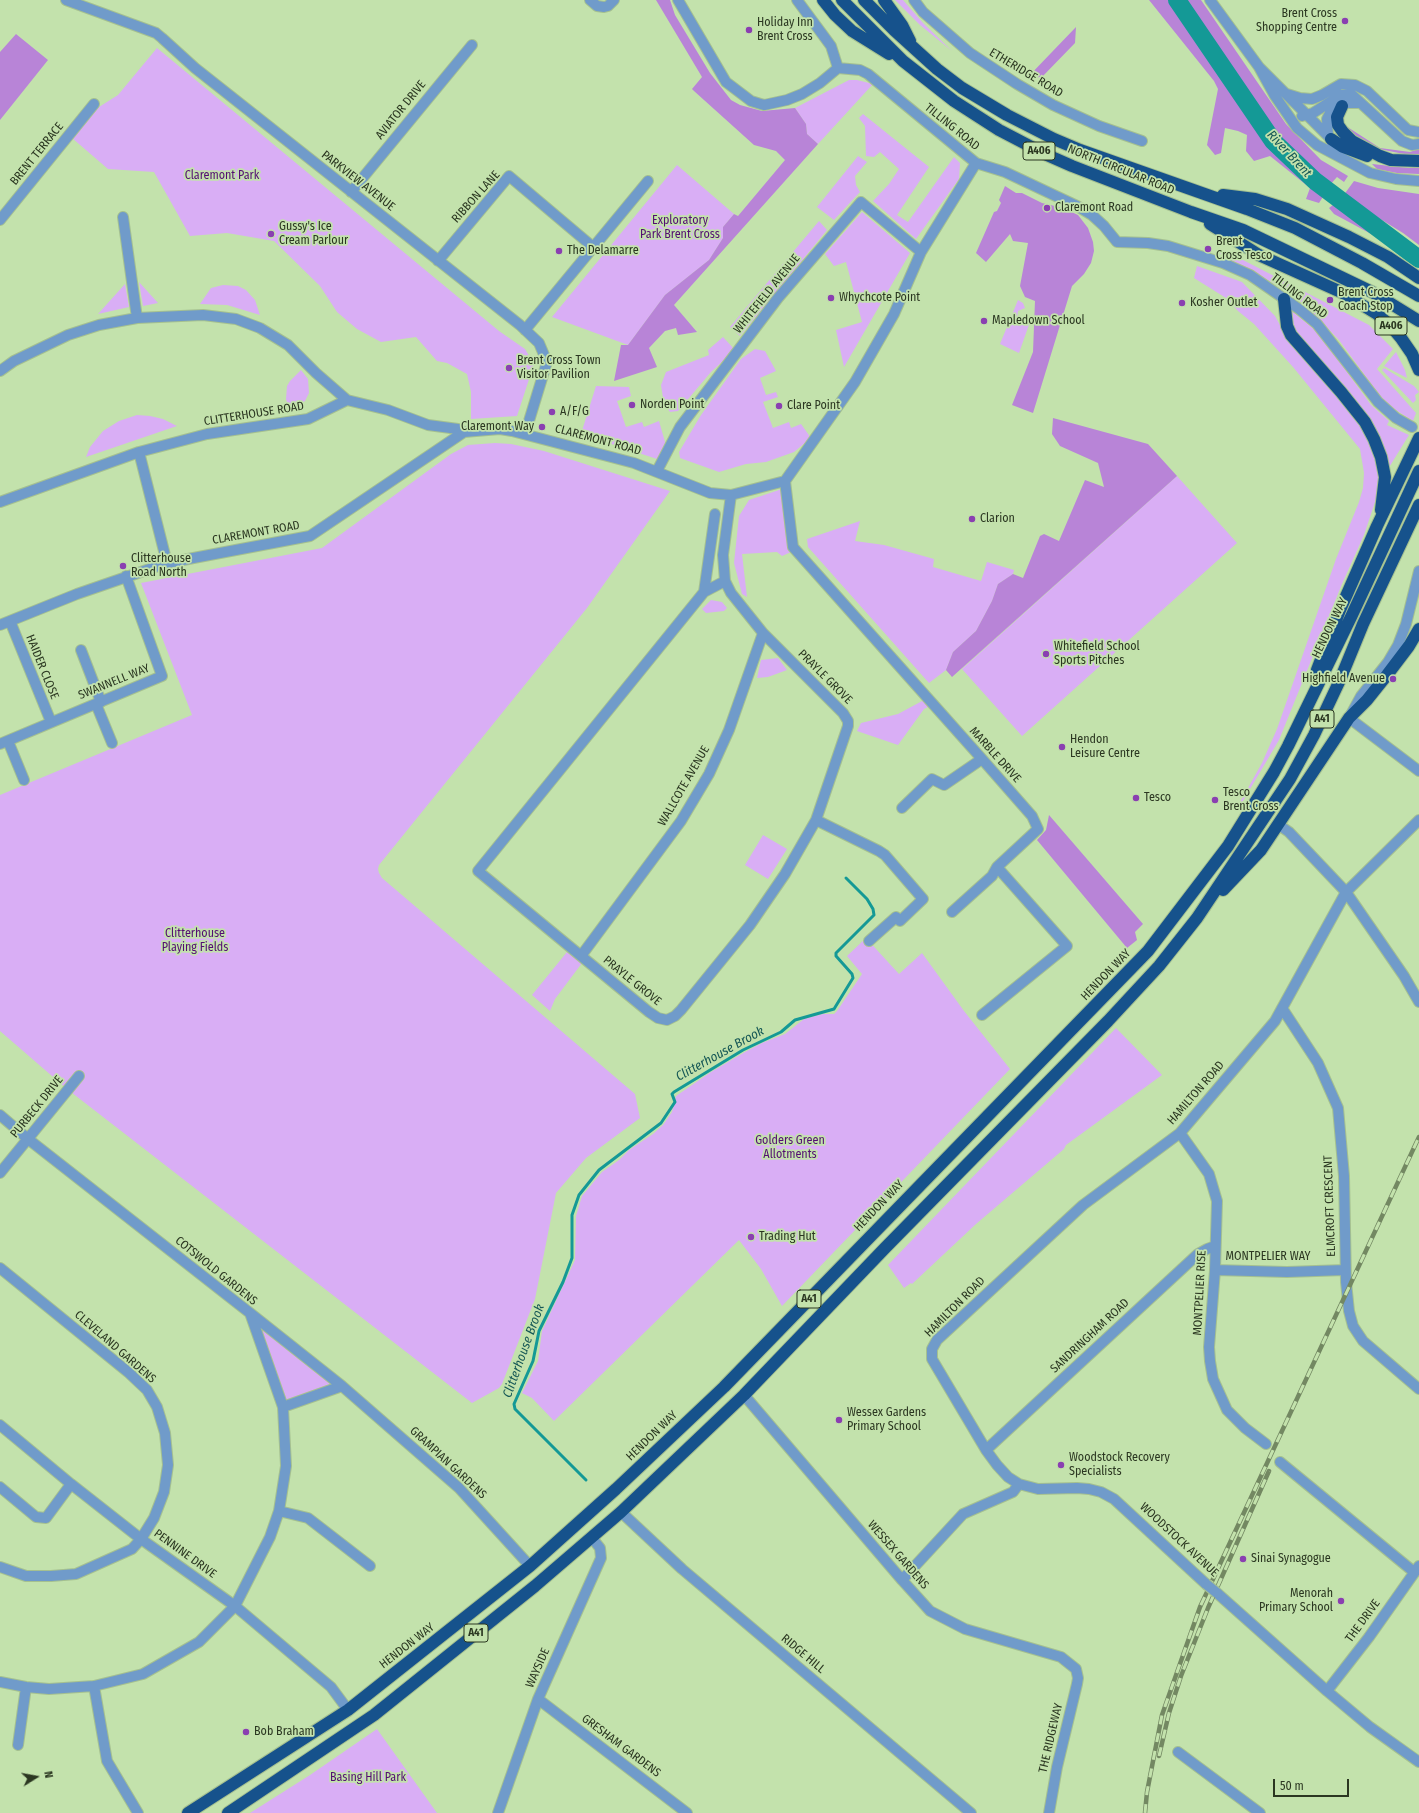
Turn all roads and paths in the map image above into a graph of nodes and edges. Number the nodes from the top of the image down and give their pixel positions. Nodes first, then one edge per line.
1 (66, 0) edge
2 (590, 0) edge
3 (614, 0) edge
4 (678, 0) edge
5 (797, 0) edge
6 (823, 0) edge
7 (842, 0) edge
8 (864, 0) edge
9 (884, 0) edge
10 (914, 0) edge
11 (1210, 0) edge
12 (472, 45) dead end
13 (914, 49) junction
14 (902, 61) junction
15 (838, 68) junction
16 (1259, 68) junction
17 (1285, 92) junction
18 (1322, 95) junction
19 (1361, 103) junction
20 (94, 104) dead end
21 (1342, 106) junction
22 (1285, 111) junction
23 (1305, 115) junction
24 (1419, 132) edge
25 (1330, 137) junction
26 (1142, 141) dead end
27 (1419, 144) edge
28 (1317, 145) junction
29 (1336, 154) junction
30 (1380, 156) junction
31 (1419, 162) edge
32 (976, 163) junction
33 (648, 181) dead end
34 (1419, 181) edge
35 (351, 192) junction
36 (1200, 192) junction
37 (1191, 212) junction
38 (123, 217) dead end
39 (0, 220) edge
40 (593, 247) junction
41 (920, 252) junction
42 (438, 261) junction
43 (1419, 278) edge
44 (1419, 296) edge
45 (1284, 299) junction
46 (137, 318) junction
47 (1419, 321) edge
48 (522, 328) junction
49 (1419, 370) edge
50 (0, 371) edge
51 (347, 400) junction
52 (1412, 427) dead end
53 (464, 432) junction
54 (525, 434) junction
55 (1419, 438) edge
56 (139, 452) junction
57 (657, 471) junction
58 (1419, 471) edge
59 (785, 481) junction
60 (731, 495) junction
61 (0, 502) edge
62 (1419, 505) edge
63 (715, 514) dead end
64 (1377, 526) junction
65 (167, 563) junction
66 (1419, 571) edge
67 (126, 576) junction
68 (725, 581) junction
69 (704, 592) junction
70 (10, 621) junction
71 (0, 625) edge
72 (1419, 629) edge
73 (763, 633) junction
74 (81, 650) dead end
75 (98, 703) junction
76 (1349, 718) junction
77 (51, 722) junction
78 (4, 742) edge
79 (112, 743) dead end
80 (1288, 746) junction
81 (982, 759) junction
82 (1419, 771) edge
83 (24, 780) dead end
84 (902, 808) dead end
85 (816, 820) junction
86 (1419, 820) edge
87 (1279, 825) junction
88 (997, 867) junction
89 (1346, 892) junction
90 (952, 912) dead end
91 (1197, 918) junction
92 (869, 941) dead end
93 (581, 956) junction
94 (1419, 1002) edge
95 (1282, 1008) junction
96 (982, 1015) dead end
97 (79, 1076) dead end
98 (0, 1115) edge
99 (1180, 1133) junction
100 (28, 1139) junction
101 (0, 1173) edge
102 (1215, 1246) junction
103 (0, 1268) edge
104 (1215, 1270) junction
105 (1345, 1270) junction
106 (250, 1313) junction
107 (932, 1359) joint
108 (342, 1386) junction
109 (1419, 1389) edge
110 (744, 1395) junction
111 (283, 1407) junction
112 (0, 1425) edge
113 (1266, 1444) dead end
114 (986, 1450) junction
115 (1280, 1462) dead end
116 (71, 1484) junction
117 (1019, 1484) junction
118 (0, 1487) edge
119 (279, 1511) junction
120 (621, 1512) junction
121 (592, 1538) junction
122 (141, 1539) junction
123 (370, 1566) dead end
124 (530, 1566) junction
125 (0, 1567) edge
126 (1417, 1569) edge
127 (902, 1580) junction
128 (235, 1606) junction
129 (1076, 1669) joint
130 (0, 1682) edge
131 (94, 1686) junction
132 (26, 1687) junction
133 (1326, 1691) junction
134 (538, 1699) junction
135 (348, 1710) junction
136 (358, 1726) junction
137 (18, 1745) dead end
138 (1178, 1752) dead end
139 (1419, 1762) edge
140 (138, 1813) edge
141 (188, 1813) edge
142 (228, 1813) edge
143 (498, 1813) edge
144 (688, 1813) edge
145 (971, 1813) edge
146 (1049, 1813) edge
147 (1260, 1813) edge

1 - 35 street, PARKVIEW AVENUE
2 - 3 street
4 - 15 street
5 - 15 street
6 - 14 highway, A406
7 - 14 highway, NORTH CIRCULAR ROAD / A406
8 - 13 highway, NORTH CIRCULAR ROAD / A406
9 - 13 highway, A406
10 - 26 street, ETHERIDGE ROAD
11 - 16 street
12 - 35 street, AVIATOR DRIVE
13 - 36 highway, NORTH CIRCULAR ROAD / A406
14 - 37 highway, NORTH CIRCULAR ROAD / A406
15 - 32 street, TILLING ROAD
16 - 17 street
16 - 22 street
17 - 18 street
17 - 23 street
18 - 23 street
18 - 24 street
19 - 21 street
19 - 23 street
19 - 27 street
20 - 39 street, BRENT TERRACE
21 - 25 street
21 - 30 highway
22 - 23 street
22 - 28 street
23 - 25 street
23 - 28 street
25 - 29 street
25 - 30 highway
28 - 29 street
29 - 34 street
30 - 31 highway
32 - 41 street
32 - 45 street, TILLING ROAD
33 - 40 street
35 - 42 street, PARKVIEW AVENUE
36 - 43 highway, A406
36 - 44 highway, NORTH CIRCULAR ROAD / A406
37 - 47 highway, NORTH CIRCULAR ROAD / A406
37 - 49 highway, A406
38 - 46 street
40 - 42 street, RIBBON LANE
40 - 48 street
41 - 57 street, WHITEFIELD AVENUE
41 - 59 street
42 - 48 street, PARKVIEW AVENUE
45 - 52 street, TILLING ROAD
45 - 64 highway
46 - 50 street
46 - 51 street
48 - 54 street
51 - 53 street
51 - 56 street, CLITTERHOUSE ROAD
53 - 54 street, CLAREMONT ROAD
53 - 65 street, CLAREMONT ROAD
54 - 57 street, CLAREMONT ROAD
55 - 64 highway, A41
56 - 61 street, CLITTERHOUSE ROAD
56 - 65 street
57 - 60 street, CLAREMONT ROAD
58 - 80 highway, HENDON WAY / A41
59 - 60 street, CLAREMONT ROAD
59 - 81 street, MARBLE DRIVE
60 - 68 street, PRAYLE GROVE
62 - 91 highway, A41
63 - 69 street
64 - 80 highway, A41
65 - 67 street, CLAREMONT ROAD
66 - 76 street
67 - 70 street, CLAREMONT ROAD
67 - 75 street, SWANNELL WAY
68 - 69 street, PRAYLE GROVE
68 - 73 street, PRAYLE GROVE
69 - 93 street, PRAYLE GROVE
70 - 71 street, CLAREMONT ROAD
70 - 77 street, HAIDER CLOSE
72 - 76 highway, A41
73 - 85 street, PRAYLE GROVE
73 - 93 street, WALLCOTE AVENUE
74 - 75 street
75 - 77 street, SWANNELL WAY
75 - 79 street
76 - 82 street
76 - 87 highway, A41
77 - 78 street, SWANNELL WAY
78 - 83 street
80 - 124 highway, HENDON WAY / A41
81 - 84 street
81 - 88 street, MARBLE DRIVE
85 - 92 street
85 - 93 street, PRAYLE GROVE
86 - 89 street, HAMILTON ROAD
87 - 89 street
87 - 91 highway, A41
88 - 90 street
88 - 96 street
89 - 94 street
89 - 95 street, HAMILTON ROAD
91 - 110 highway, A41
95 - 99 street, HAMILTON ROAD
95 - 105 street, ELMCROFT CRESCENT
97 - 100 street, PURBECK DRIVE
98 - 100 street, COTSWOLD GARDENS
99 - 102 street, MONTPELIER RISE
99 - 107 street, HAMILTON ROAD
100 - 101 street, PURBECK DRIVE
100 - 106 street, COTSWOLD GARDENS
102 - 104 street, MONTPELIER RISE
102 - 114 street, SANDRINGHAM ROAD
103 - 122 street, CLEVELAND GARDENS
104 - 105 street, MONTPELIER WAY
104 - 113 street, MONTPELIER RISE
105 - 109 street, ELMCROFT CRESCENT
106 - 108 street, GRAMPIAN GARDENS
106 - 111 street, COTSWOLD GARDENS
107 - 114 street, WOODSTOCK AVENUE
108 - 111 street
108 - 124 street, GRAMPIAN GARDENS
110 - 120 highway, A41
110 - 127 street, WESSEX GARDENS
111 - 119 street, COTSWOLD GARDENS
112 - 116 street, PENNINE DRIVE
114 - 117 street, WOODSTOCK AVENUE
115 - 126 street
116 - 118 street
116 - 122 street, PENNINE DRIVE
117 - 127 street
117 - 133 street, WOODSTOCK AVENUE, bridge
119 - 123 street
119 - 128 street, COTSWOLD GARDENS
120 - 121 highway, A41
120 - 145 street, RIDGE HILL
121 - 134 street, WAYSIDE
121 - 136 highway, A41
122 - 125 street, CLEVELAND GARDENS
122 - 128 street, PENNINE DRIVE
124 - 135 highway, HENDON WAY / A41
126 - 133 street, THE DRIVE
127 - 129 street, WESSEX GARDENS
128 - 131 street, COTSWOLD GARDENS
128 - 135 street, PENNINE DRIVE
129 - 146 street, THE RIDGEWAY
130 - 132 street, COTSWOLD GARDENS
131 - 132 street, COTSWOLD GARDENS
131 - 140 street
132 - 137 street
133 - 139 street, WOODSTOCK AVENUE
134 - 143 street, WAYSIDE
134 - 144 street, GRESHAM GARDENS
135 - 136 highway
135 - 141 highway, HENDON WAY / A41
136 - 142 highway, A41
138 - 147 street

